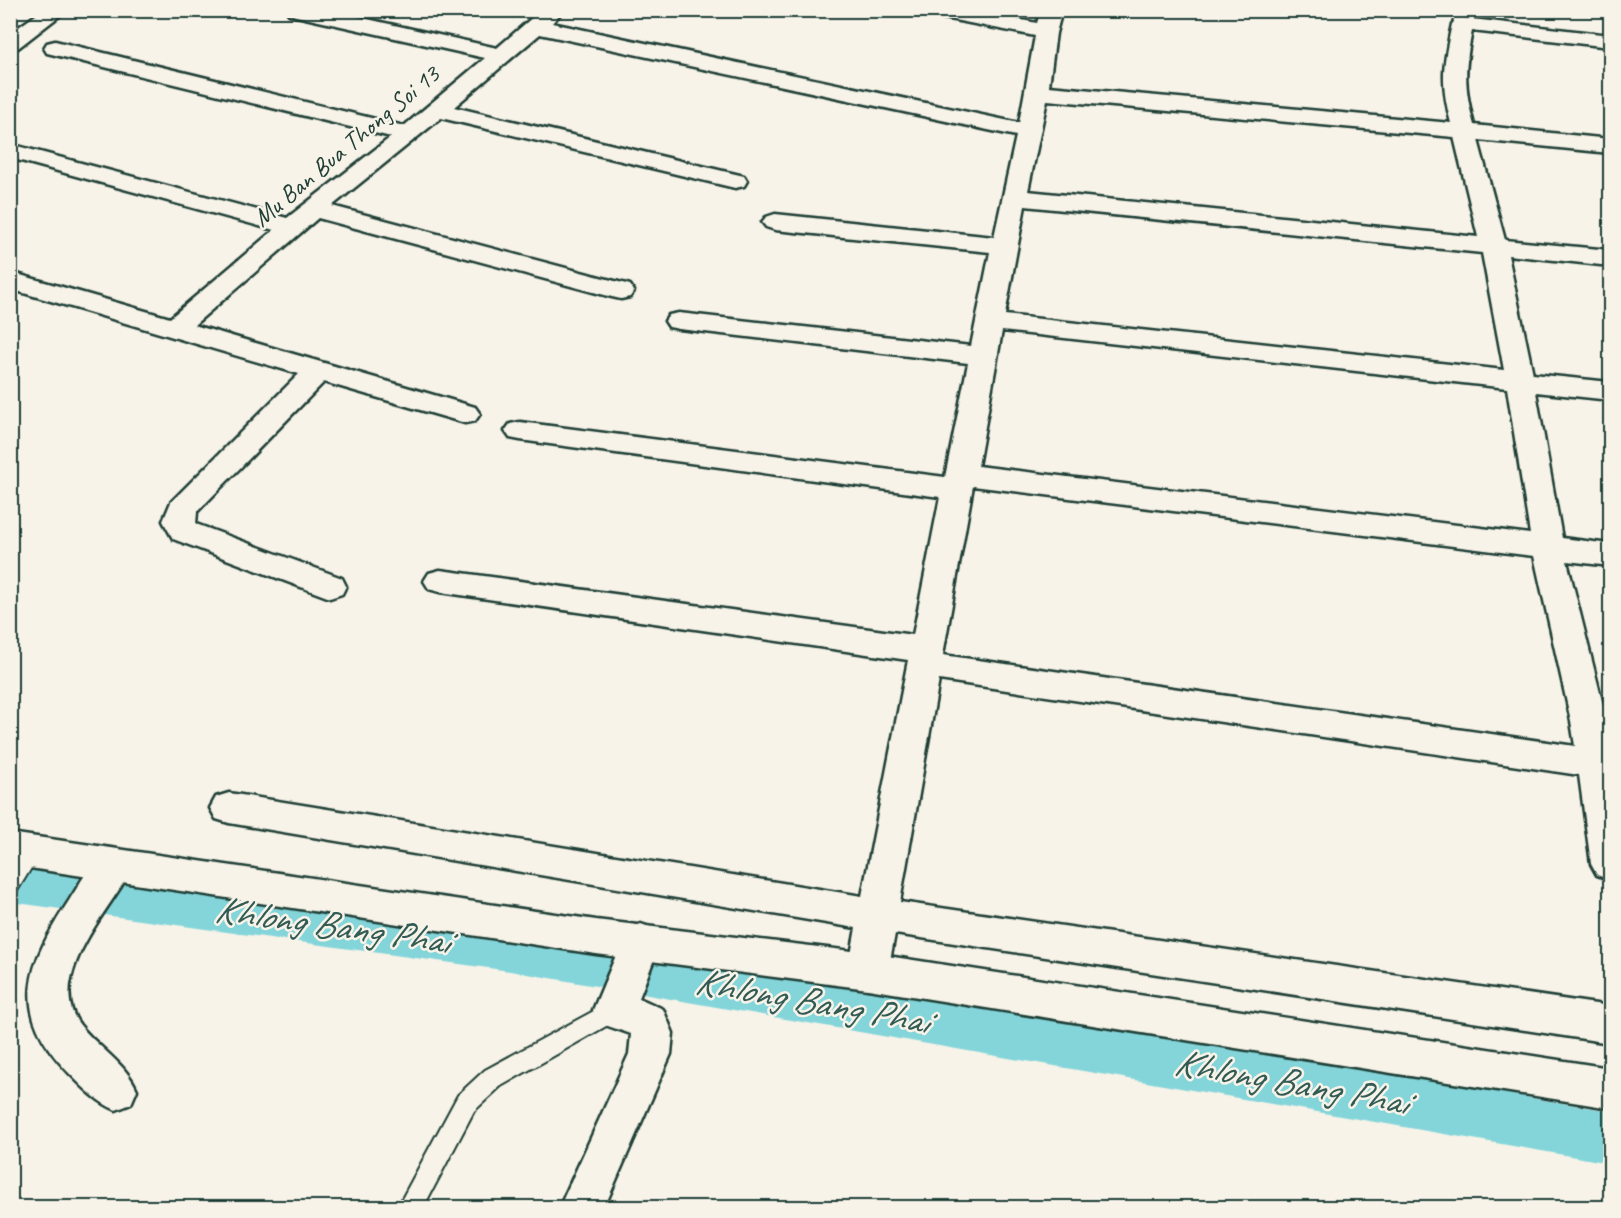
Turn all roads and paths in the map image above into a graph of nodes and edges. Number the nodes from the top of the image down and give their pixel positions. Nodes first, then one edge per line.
1 (57, 10) edge
2 (296, 10) edge
3 (380, 10) edge
4 (554, 10) edge
5 (934, 10) edge
6 (1461, 17) edge
7 (1048, 21) edge
8 (362, 25) junction
9 (534, 26) junction
10 (1611, 41) edge
11 (10, 43) edge
12 (55, 48) dead end
13 (499, 55) junction
14 (1038, 92) junction
15 (436, 110) junction
16 (1465, 131) junction
17 (1028, 132) junction
18 (409, 134) junction
19 (1611, 146) edge
20 (10, 151) edge
21 (735, 181) dead end
22 (1014, 197) junction
23 (313, 209) junction
24 (775, 222) dead end
25 (292, 227) junction
26 (1004, 246) junction
27 (1494, 248) junction
28 (1611, 258) edge
29 (10, 280) edge
30 (621, 291) dead end
31 (679, 321) dead end
32 (991, 322) junction
33 (175, 328) junction
34 (984, 356) junction
35 (320, 370) junction
36 (1520, 381) junction
37 (1611, 391) edge
38 (465, 414) dead end
39 (520, 431) dead end
40 (959, 482) junction
41 (1548, 548) junction
42 (1611, 555) edge
43 (440, 582) dead end
44 (330, 586) dead end
45 (927, 658) junction
46 (1600, 722) edge
47 (1595, 763) junction
48 (229, 808) dead end
49 (1611, 864) edge
50 (17, 865) edge
51 (107, 876) junction
52 (879, 915) junction
53 (868, 971) junction
54 (627, 979) junction
55 (1611, 1025) edge
56 (1611, 1088) edge
57 (116, 1090) dead end
58 (409, 1208) edge
59 (581, 1208) edge

1 - 11 street
2 - 8 street
3 - 8 street
4 - 9 street, Mu Ban Bua Thong Soi 13
5 - 7 street
6 - 10 street
6 - 16 street
7 - 14 street
8 - 13 street
9 - 13 street, Mu Ban Bua Thong Soi 13
9 - 17 street
12 - 18 street
13 - 15 street, Mu Ban Bua Thong Soi 13
14 - 16 street
14 - 17 street
15 - 18 street, Mu Ban Bua Thong Soi 13
15 - 21 street
16 - 19 street
16 - 27 street
17 - 22 street
18 - 23 street, Mu Ban Bua Thong Soi 13
20 - 25 street
22 - 26 street
22 - 27 street
23 - 25 street, Mu Ban Bua Thong Soi 13
23 - 30 street
24 - 26 street
25 - 33 street, Mu Ban Bua Thong Soi 13
26 - 32 street
27 - 28 street
27 - 36 street
29 - 33 street
31 - 34 street
32 - 34 street
32 - 36 street
33 - 35 street
34 - 40 street
35 - 38 street
35 - 44 street
36 - 37 street
36 - 41 street
39 - 40 street
40 - 41 street
40 - 45 street
41 - 42 street
41 - 46 street
43 - 45 street
45 - 47 street
45 - 52 street
46 - 47 street
47 - 49 street
48 - 52 street
50 - 51 street
51 - 54 street
51 - 57 street
52 - 53 street
52 - 55 street
53 - 54 street
53 - 56 street
54 - 58 lane
54 - 59 street

